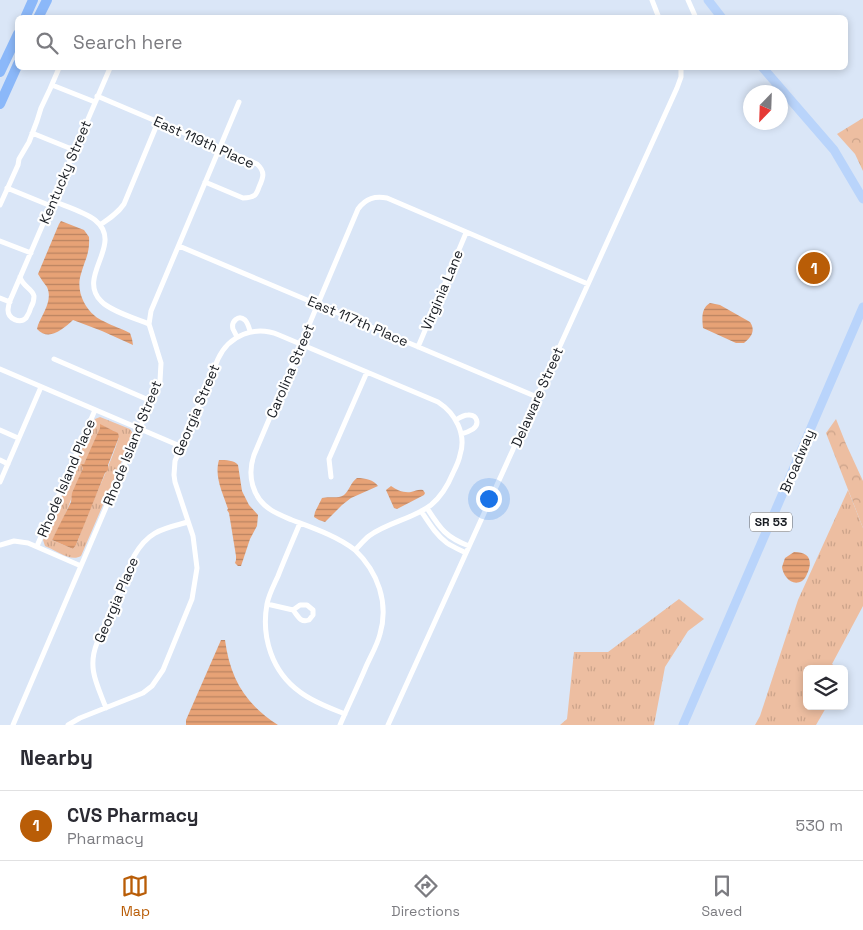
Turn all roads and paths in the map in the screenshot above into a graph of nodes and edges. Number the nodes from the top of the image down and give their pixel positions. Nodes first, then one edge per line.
1 (33, 0) edge
2 (47, 0) edge
3 (652, 0) edge
4 (688, 0) edge
5 (708, 0) edge
6 (26, 15) edge
7 (40, 15) edge
8 (658, 15) edge
9 (695, 15) edge
10 (720, 15) edge
11 (15, 40) edge
12 (15, 70) edge
13 (58, 70) edge
14 (109, 70) edge
15 (681, 70) edge
16 (765, 70) edge
17 (0, 72) edge
18 (52, 85) junction
19 (97, 96) junction
20 (95, 102) junction
21 (239, 102) dead end
22 (0, 104) edge
23 (158, 122) junction
24 (32, 133) junction
25 (220, 148) junction
26 (74, 150) junction
27 (205, 182) junction
28 (7, 188) junction
29 (863, 199) edge
30 (52, 204) junction
31 (0, 205) edge
32 (100, 225) junction
33 (466, 233) junction
34 (0, 241) edge
35 (179, 246) junction
36 (31, 253) junction
37 (20, 277) junction
38 (588, 284) junction
39 (0, 298) edge
40 (10, 302) junction
41 (318, 305) junction
42 (863, 307) edge
43 (149, 324) junction
44 (250, 331) junction
45 (237, 337) junction
46 (301, 344) junction
47 (418, 347) junction
48 (54, 359) dead end
49 (0, 369) edge
50 (367, 372) junction
51 (41, 387) junction
52 (537, 397) junction
53 (152, 401) junction
54 (95, 410) junction
55 (456, 420) junction
56 (140, 429) junction
57 (0, 430) edge
58 (461, 434) junction
59 (18, 438) junction
60 (180, 446) junction
61 (0, 460) edge
62 (8, 464) junction
63 (331, 476) dead end
64 (0, 482) edge
65 (427, 508) junction
66 (421, 511) junction
67 (188, 522) junction
68 (300, 523) junction
69 (0, 545) edge
70 (37, 546) junction
71 (469, 546) junction
72 (355, 550) junction
73 (466, 553) junction
74 (81, 566) junction
75 (267, 604) junction
76 (293, 610) dead end
77 (106, 708) junction
78 (345, 714) junction
79 (13, 725) edge
80 (68, 725) edge
81 (340, 725) edge
82 (388, 725) edge
83 (683, 725) edge

1 - 6 highway
2 - 7 highway
3 - 8 street
4 - 9 street
5 - 10 main road
11 - 17 highway
12 - 22 highway
13 - 18 street
14 - 19 street, Kentucky Street
15 - 38 street, Delaware Street
16 - 29 main road
18 - 20 street
18 - 24 street
19 - 20 street, Kentucky Street
19 - 23 street, East 119th Place
20 - 26 street, Kentucky Street
21 - 25 street
23 - 25 street, East 119th Place
23 - 32 street
24 - 26 street
24 - 28 street
25 - 27 street
25 - 27 street, East 119th Place
26 - 30 street, Kentucky Street
27 - 35 street
28 - 30 street
28 - 31 street
30 - 32 street
30 - 36 street, Kentucky Street
32 - 43 street
33 - 38 street
33 - 41 street, Carolina Street
33 - 47 street, Virginia Lane
34 - 36 street
35 - 41 street, East 117th Place
35 - 43 street
36 - 37 street, Kentucky Street
37 - 40 street, Kentucky Street
37 - 40 street
38 - 52 street, Delaware Street
39 - 40 street
41 - 46 street, Carolina Street
41 - 47 street, East 117th Place
42 - 83 main road, Broadway / SR 53
43 - 53 street, Rhode Island Street
44 - 45 street, Georgia Street
44 - 45 street
44 - 46 street, Georgia Street
45 - 60 street, Georgia Street
46 - 50 street
46 - 68 street, Carolina Street
47 - 52 street, East 117th Place
48 - 53 street
49 - 51 street
50 - 55 street
50 - 63 street
51 - 54 street
51 - 59 street
52 - 71 street, Delaware Street
53 - 56 street, Rhode Island Street
54 - 56 street
54 - 70 street, Rhode Island Place
55 - 58 street
55 - 58 street
56 - 60 street
56 - 74 street, Rhode Island Street
57 - 59 street
58 - 65 street
59 - 62 street
60 - 67 street, Georgia Street
61 - 62 street
62 - 64 street
65 - 66 street
65 - 71 street
66 - 72 street
66 - 73 street
67 - 77 street, Georgia Street
67 - 77 street, Georgia Place
68 - 72 street, Carolina Street
68 - 75 street
69 - 70 street
70 - 74 street
71 - 73 street, Delaware Street
72 - 78 street
73 - 82 street, Delaware Street
74 - 79 street, Rhode Island Street
75 - 76 street
75 - 78 street
77 - 80 street, Georgia Street
78 - 81 street

